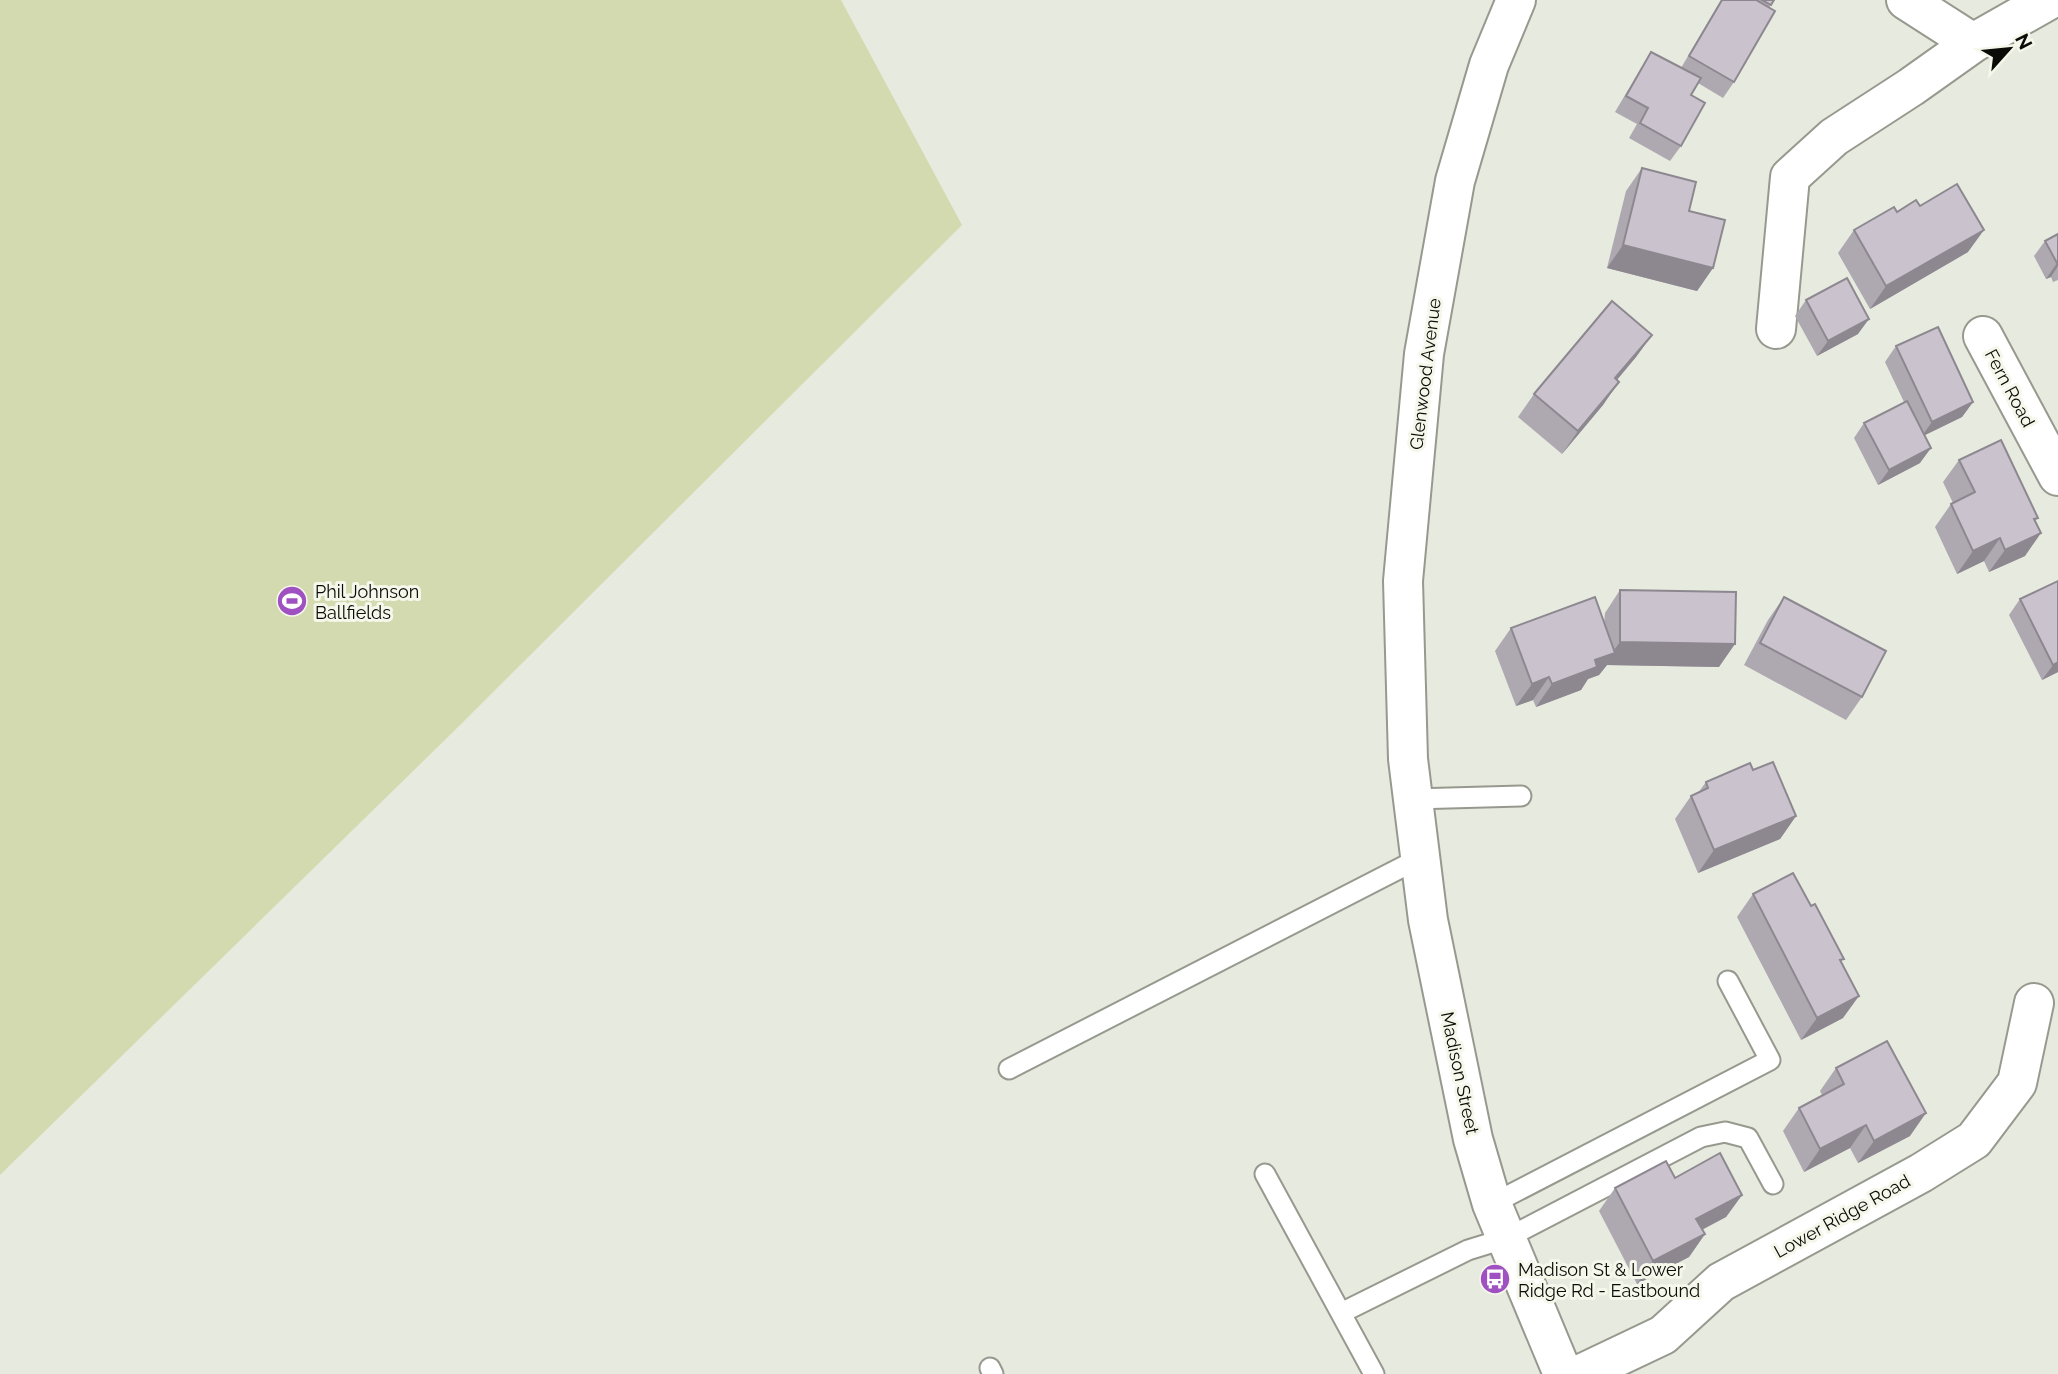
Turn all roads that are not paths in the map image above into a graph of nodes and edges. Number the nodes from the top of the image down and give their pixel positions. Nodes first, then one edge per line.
1 (1516, 0) edge
2 (1906, 0) edge
3 (2049, 0) edge
4 (1973, 43) junction
5 (1776, 329) dead end
6 (1983, 336) dead end
7 (2058, 476) edge
8 (1408, 759) joint
9 (1521, 796) dead end
10 (1413, 799) junction
11 (1420, 858) junction
12 (1728, 981) dead end
13 (2034, 1003) dead end
14 (1009, 1069) dead end
15 (1265, 1174) dead end
16 (1773, 1184) dead end
17 (1492, 1203) junction
18 (1507, 1238) junction
19 (1341, 1313) junction
20 (1374, 1374) edge
21 (1563, 1374) edge
22 (1581, 1374) edge

1 - 8 street, Glenwood Avenue
2 - 4 street
3 - 4 street
4 - 5 street
6 - 7 street, Fern Road
8 - 10 street, Madison Street
9 - 10 lane
10 - 11 street, Madison Street
11 - 14 lane
11 - 17 street, Madison Street
12 - 17 lane
13 - 22 street, Lower Ridge Road
15 - 19 lane
16 - 18 lane
17 - 18 street, Madison Street
18 - 19 lane
18 - 21 street, Madison Street
19 - 20 lane

